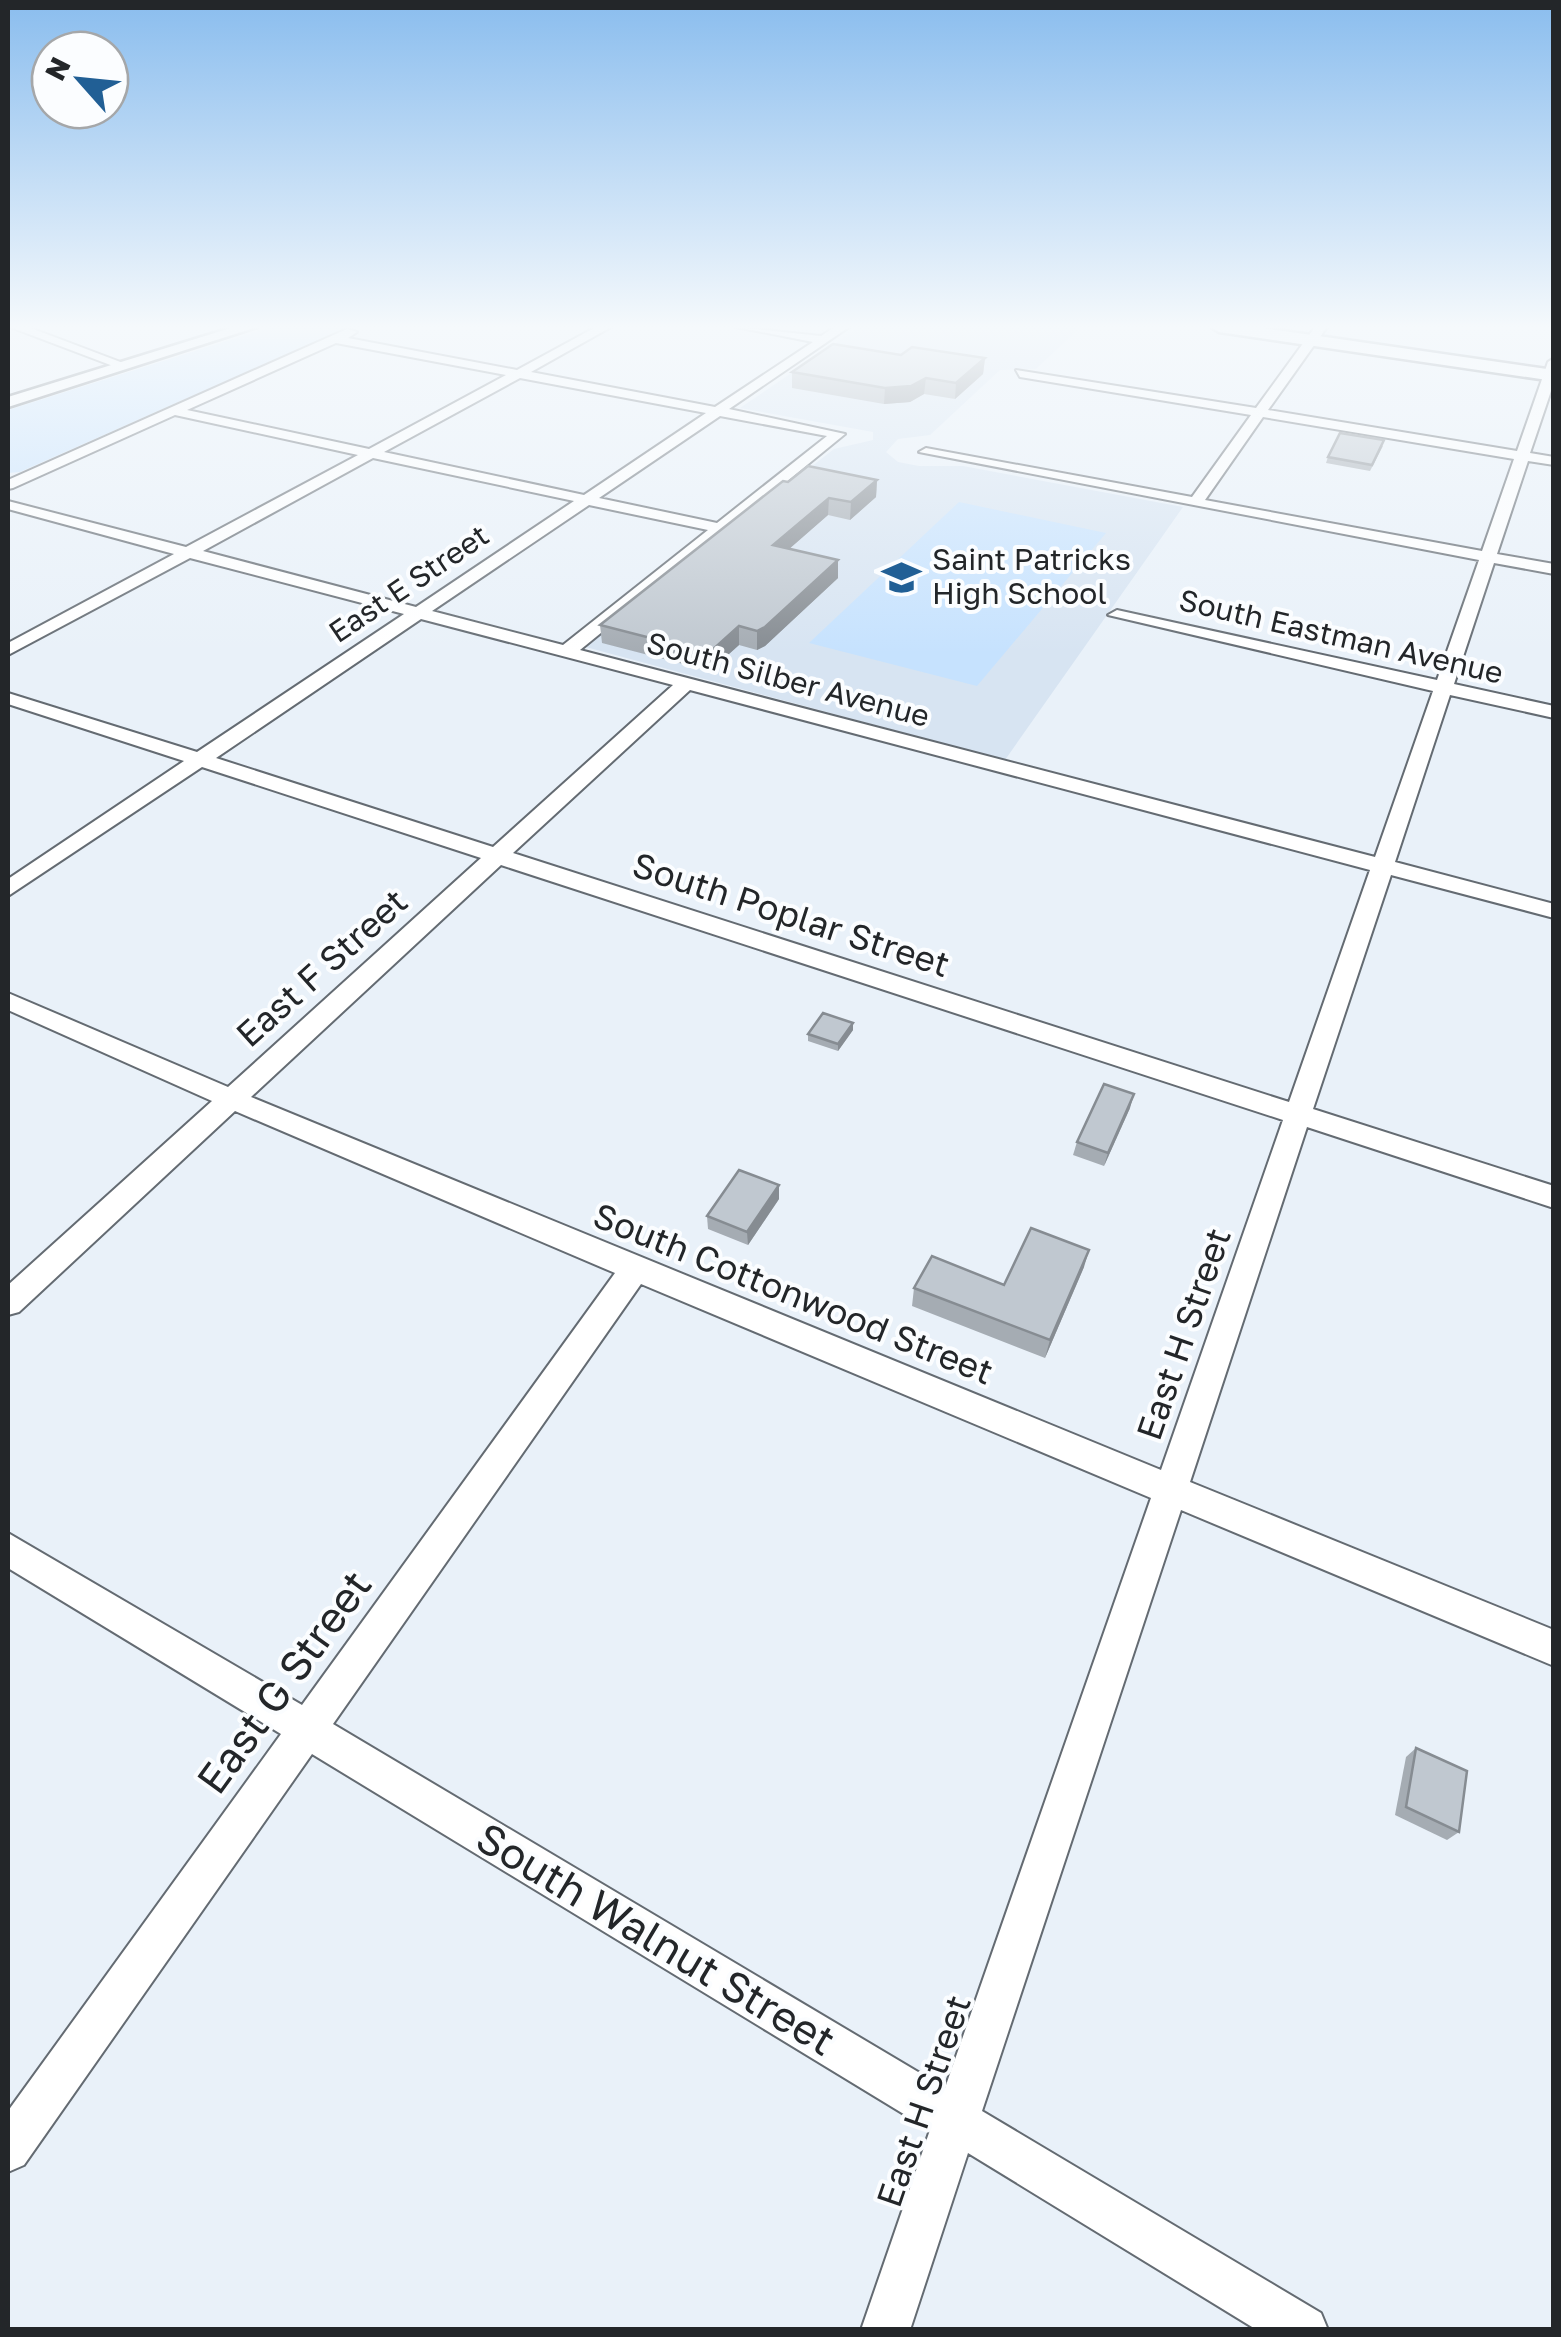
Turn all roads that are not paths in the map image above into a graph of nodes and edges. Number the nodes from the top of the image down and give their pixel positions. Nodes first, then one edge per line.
1 (118, 436) edge
2 (289, 436) edge
3 (400, 436) edge
4 (679, 436) edge
5 (835, 436) edge
6 (1243, 436) edge
7 (1403, 436) edge
8 (1529, 436) edge
9 (926, 452) dead end
10 (368, 453) junction
11 (1522, 456) junction
12 (1554, 461) edge
13 (8, 486) edge
14 (584, 499) junction
15 (1196, 502) junction
16 (8, 505) edge
17 (719, 528) junction
18 (186, 552) junction
19 (1488, 557) junction
20 (1554, 569) edge
21 (415, 613) junction
22 (1117, 615) dead end
23 (8, 650) edge
24 (564, 653) junction
25 (684, 684) junction
26 (1443, 687) junction
27 (8, 698) edge
28 (1554, 712) edge
29 (198, 760) junction
30 (496, 857) junction
31 (1382, 866) junction
32 (8, 889) edge
33 (1554, 912) edge
34 (8, 1001) edge
35 (231, 1099) junction
36 (1298, 1114) junction
37 (1554, 1197) edge
38 (635, 1269) junction
39 (8, 1302) edge
40 (1171, 1490) junction
41 (8, 1548) edge
42 (1554, 1648) edge
43 (305, 1728) junction
44 (956, 2120) junction
45 (8, 2149) edge
46 (886, 2330) edge
47 (1304, 2330) edge

1 - 13 street
2 - 10 street
3 - 10 street
4 - 14 street, East E Street
5 - 17 street
6 - 15 street
7 - 11 street
8 - 11 street, East H Street
9 - 15 street
10 - 14 street
10 - 18 street
11 - 12 street
11 - 19 street, East H Street
14 - 17 street
14 - 21 street, East E Street
15 - 19 street
16 - 18 street, South Silber Avenue
17 - 24 street
18 - 21 street, South Silber Avenue
18 - 23 street
19 - 20 street
19 - 26 street, East H Street
21 - 24 street, South Silber Avenue
21 - 29 street, East E Street
22 - 26 street, South Eastman Avenue
24 - 25 street, South Silber Avenue
25 - 30 street, East F Street
25 - 31 street, South Silber Avenue
26 - 28 street, South Eastman Avenue
26 - 31 street, East H Street
27 - 29 street, South Poplar Street
29 - 30 street, South Poplar Street
29 - 32 street, East E Street
30 - 35 street, East F Street
30 - 36 street, South Poplar Street
31 - 33 street, South Silber Avenue
31 - 36 street, East H Street
34 - 35 street, South Cottonwood Street
35 - 38 street, South Cottonwood Street
35 - 39 street, East F Street
36 - 37 street, South Poplar Street
36 - 40 street, East H Street
38 - 40 street, South Cottonwood Street
38 - 43 street, East G Street
40 - 42 street, South Cottonwood Street
40 - 44 street, East H Street
41 - 43 street, South Walnut Street
43 - 44 street, South Walnut Street
43 - 45 street, East G Street
44 - 46 street, East H Street
44 - 47 street, South Walnut Street

